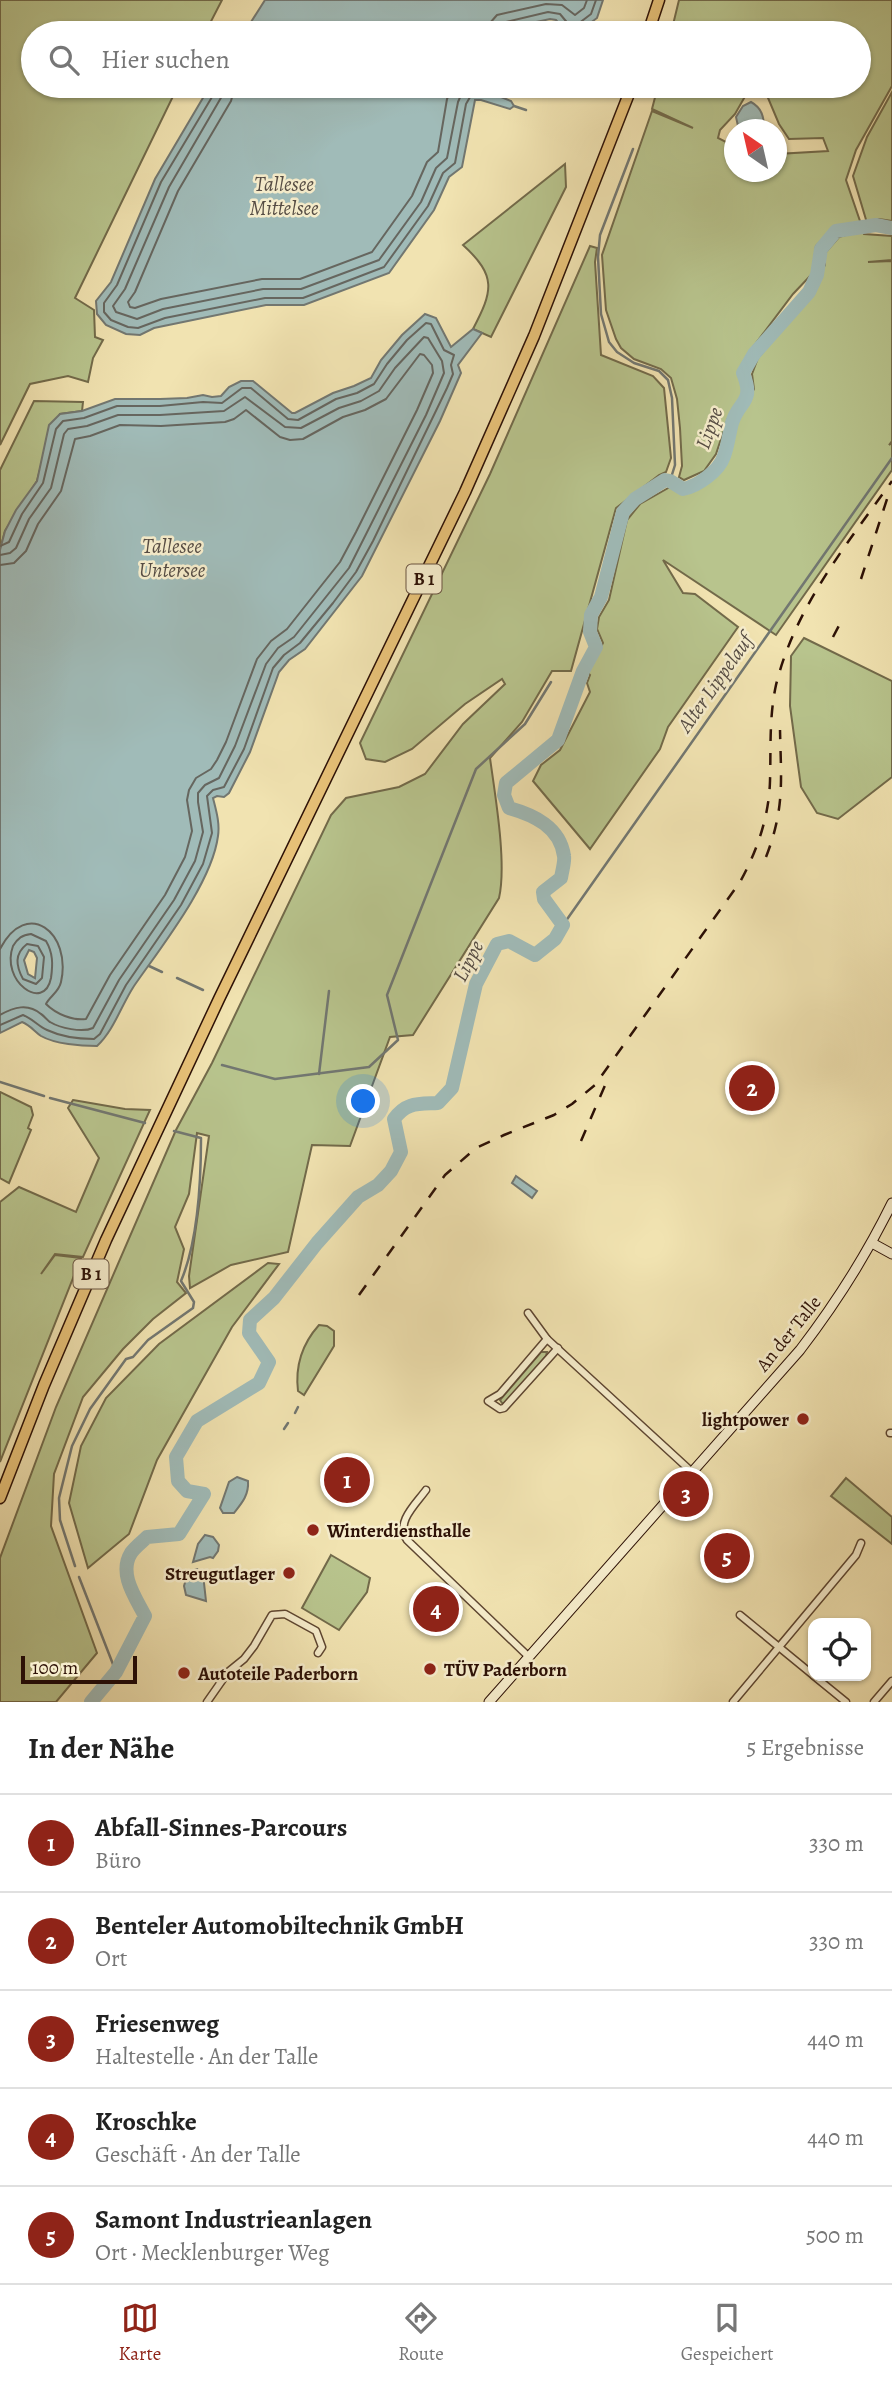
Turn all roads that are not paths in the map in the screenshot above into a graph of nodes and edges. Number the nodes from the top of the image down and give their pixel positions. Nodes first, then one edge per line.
1 (659, 0) edge
2 (652, 21) edge
3 (627, 98) edge
4 (892, 1203) edge
5 (873, 1243) junction
6 (892, 1254) edge
7 (527, 1313) dead end
8 (547, 1339) junction
9 (558, 1348) junction
10 (692, 1472) junction
11 (426, 1490) dead end
12 (0, 1498) edge
13 (861, 1543) dead end
14 (740, 1615) dead end
15 (779, 1648) junction
16 (318, 1653) dead end
17 (529, 1657) junction
18 (808, 1672) edge
19 (819, 1681) edge
20 (892, 1681) edge
21 (207, 1702) edge
22 (489, 1702) edge
23 (733, 1702) edge
24 (846, 1702) edge
25 (874, 1702) edge

1 - 2 highway
3 - 12 highway, B 1
4 - 5 street, An der Talle
5 - 6 street
5 - 10 street, An der Talle
7 - 8 street
8 - 9 street
8 - 9 street
9 - 10 street
10 - 17 street, An der Talle
11 - 17 street
13 - 15 street
14 - 15 street
15 - 18 street
15 - 23 street
16 - 21 street
17 - 22 street, An der Talle
19 - 24 street
20 - 25 street

